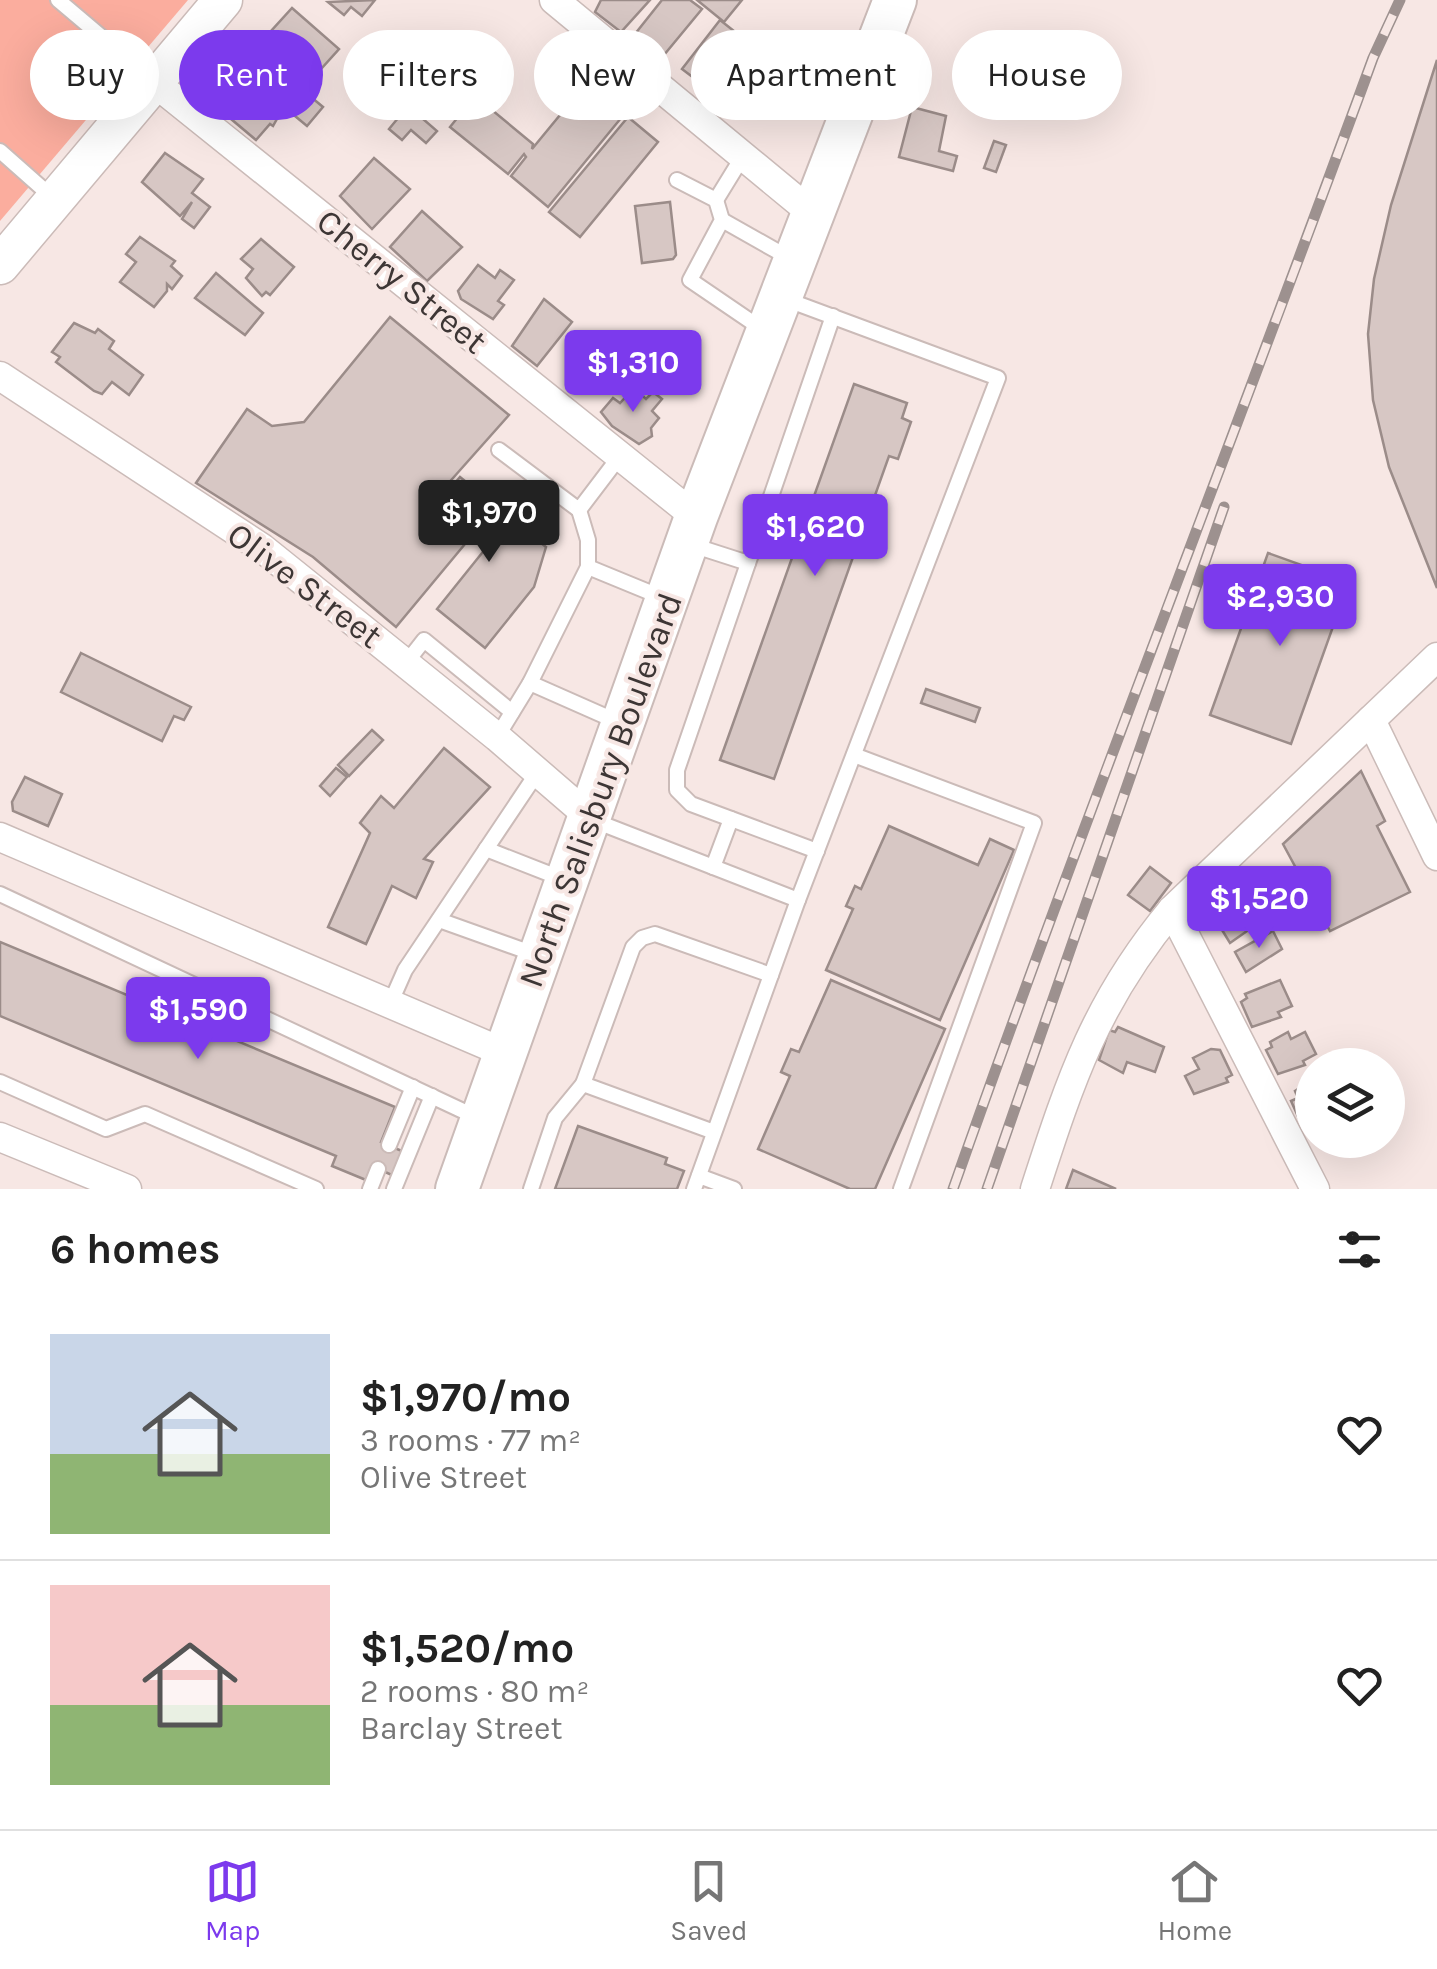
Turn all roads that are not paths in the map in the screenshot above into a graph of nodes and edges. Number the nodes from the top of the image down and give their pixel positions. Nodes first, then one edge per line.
1 (58, 0) edge
2 (223, 0) edge
3 (554, 0) edge
4 (895, 0) edge
5 (93, 30) edge
6 (159, 77) edge
7 (159, 85) edge
8 (123, 120) edge
9 (0, 151) edge
10 (743, 156) junction
11 (677, 180) dead end
12 (56, 200) junction
13 (716, 200) junction
14 (812, 213) junction
15 (722, 220) junction
16 (0, 264) edge
17 (780, 297) junction
18 (832, 316) junction
19 (0, 376) edge
20 (499, 450) dead end
21 (620, 456) junction
22 (578, 510) junction
23 (692, 530) junction
24 (748, 563) junction
25 (588, 567) junction
26 (668, 600) junction
27 (1437, 657) edge
28 (406, 663) junction
29 (530, 683) junction
30 (512, 712) junction
31 (1371, 720) junction
32 (624, 724) junction
33 (497, 737) junction
34 (854, 755) junction
35 (538, 774) junction
36 (731, 818) junction
37 (592, 820) junction
38 (0, 837) edge
39 (486, 849) junction
40 (818, 851) junction
41 (1437, 856) edge
42 (713, 867) junction
43 (569, 882) junction
44 (0, 894) edge
45 (798, 900) junction
46 (1172, 910) junction
47 (439, 920) junction
48 (541, 957) junction
49 (771, 975) junction
50 (390, 1004) junction
51 (506, 1053) junction
52 (0, 1082) edge
53 (583, 1084) junction
54 (413, 1087) junction
55 (432, 1096) junction
56 (482, 1120) junction
57 (714, 1132) junction
58 (0, 1137) edge
59 (389, 1145) dead end
60 (378, 1170) dead end
61 (696, 1182) edge
62 (127, 1189) edge
63 (316, 1189) edge
64 (370, 1189) edge
65 (394, 1189) edge
66 (457, 1189) edge
67 (530, 1189) edge
68 (734, 1189) edge
69 (901, 1189) edge
70 (1035, 1189) edge
71 (1314, 1189) edge

1 - 5 lane
2 - 6 street
3 - 10 street
4 - 14 main road, North Salisbury Boulevard
7 - 21 street, Cherry Street
8 - 12 street
9 - 12 lane
10 - 13 lane
10 - 14 street
11 - 13 lane
12 - 16 street
13 - 15 lane
14 - 17 main road, North Salisbury Boulevard
15 - 17 lane
15 - 17 lane
17 - 18 lane
17 - 23 main road, North Salisbury Boulevard
18 - 24 lane
18 - 34 lane
19 - 28 street, Olive Street
20 - 22 lane
21 - 22 lane
21 - 23 street, Cherry Street
22 - 25 lane
23 - 24 lane
23 - 26 main road, North Salisbury Boulevard
24 - 36 lane
25 - 26 lane
25 - 29 lane
26 - 32 main road, North Salisbury Boulevard
27 - 31 street
28 - 30 lane
28 - 33 street, Olive Street
29 - 30 lane
29 - 32 lane
30 - 33 lane
31 - 41 street
31 - 46 street
32 - 37 main road, North Salisbury Boulevard
33 - 35 street, Olive Street
34 - 40 lane
34 - 69 lane
35 - 37 street, Olive Street
35 - 39 lane
36 - 40 lane
36 - 42 lane
37 - 42 lane
37 - 43 main road, North Salisbury Boulevard
38 - 50 street
39 - 43 lane
39 - 47 lane
40 - 45 lane
42 - 45 lane
43 - 48 main road, North Salisbury Boulevard
44 - 54 lane
45 - 49 lane
46 - 70 street
46 - 71 street
47 - 48 lane
47 - 50 lane
48 - 51 main road, North Salisbury Boulevard
49 - 53 lane
49 - 57 lane
50 - 51 street
51 - 56 main road, North Salisbury Boulevard
52 - 63 lane
53 - 57 lane
53 - 67 lane
54 - 55 lane
54 - 59 lane
55 - 56 lane
55 - 65 lane
56 - 66 main road, North Salisbury Boulevard
57 - 61 lane
58 - 62 street
60 - 64 lane
61 - 68 lane

